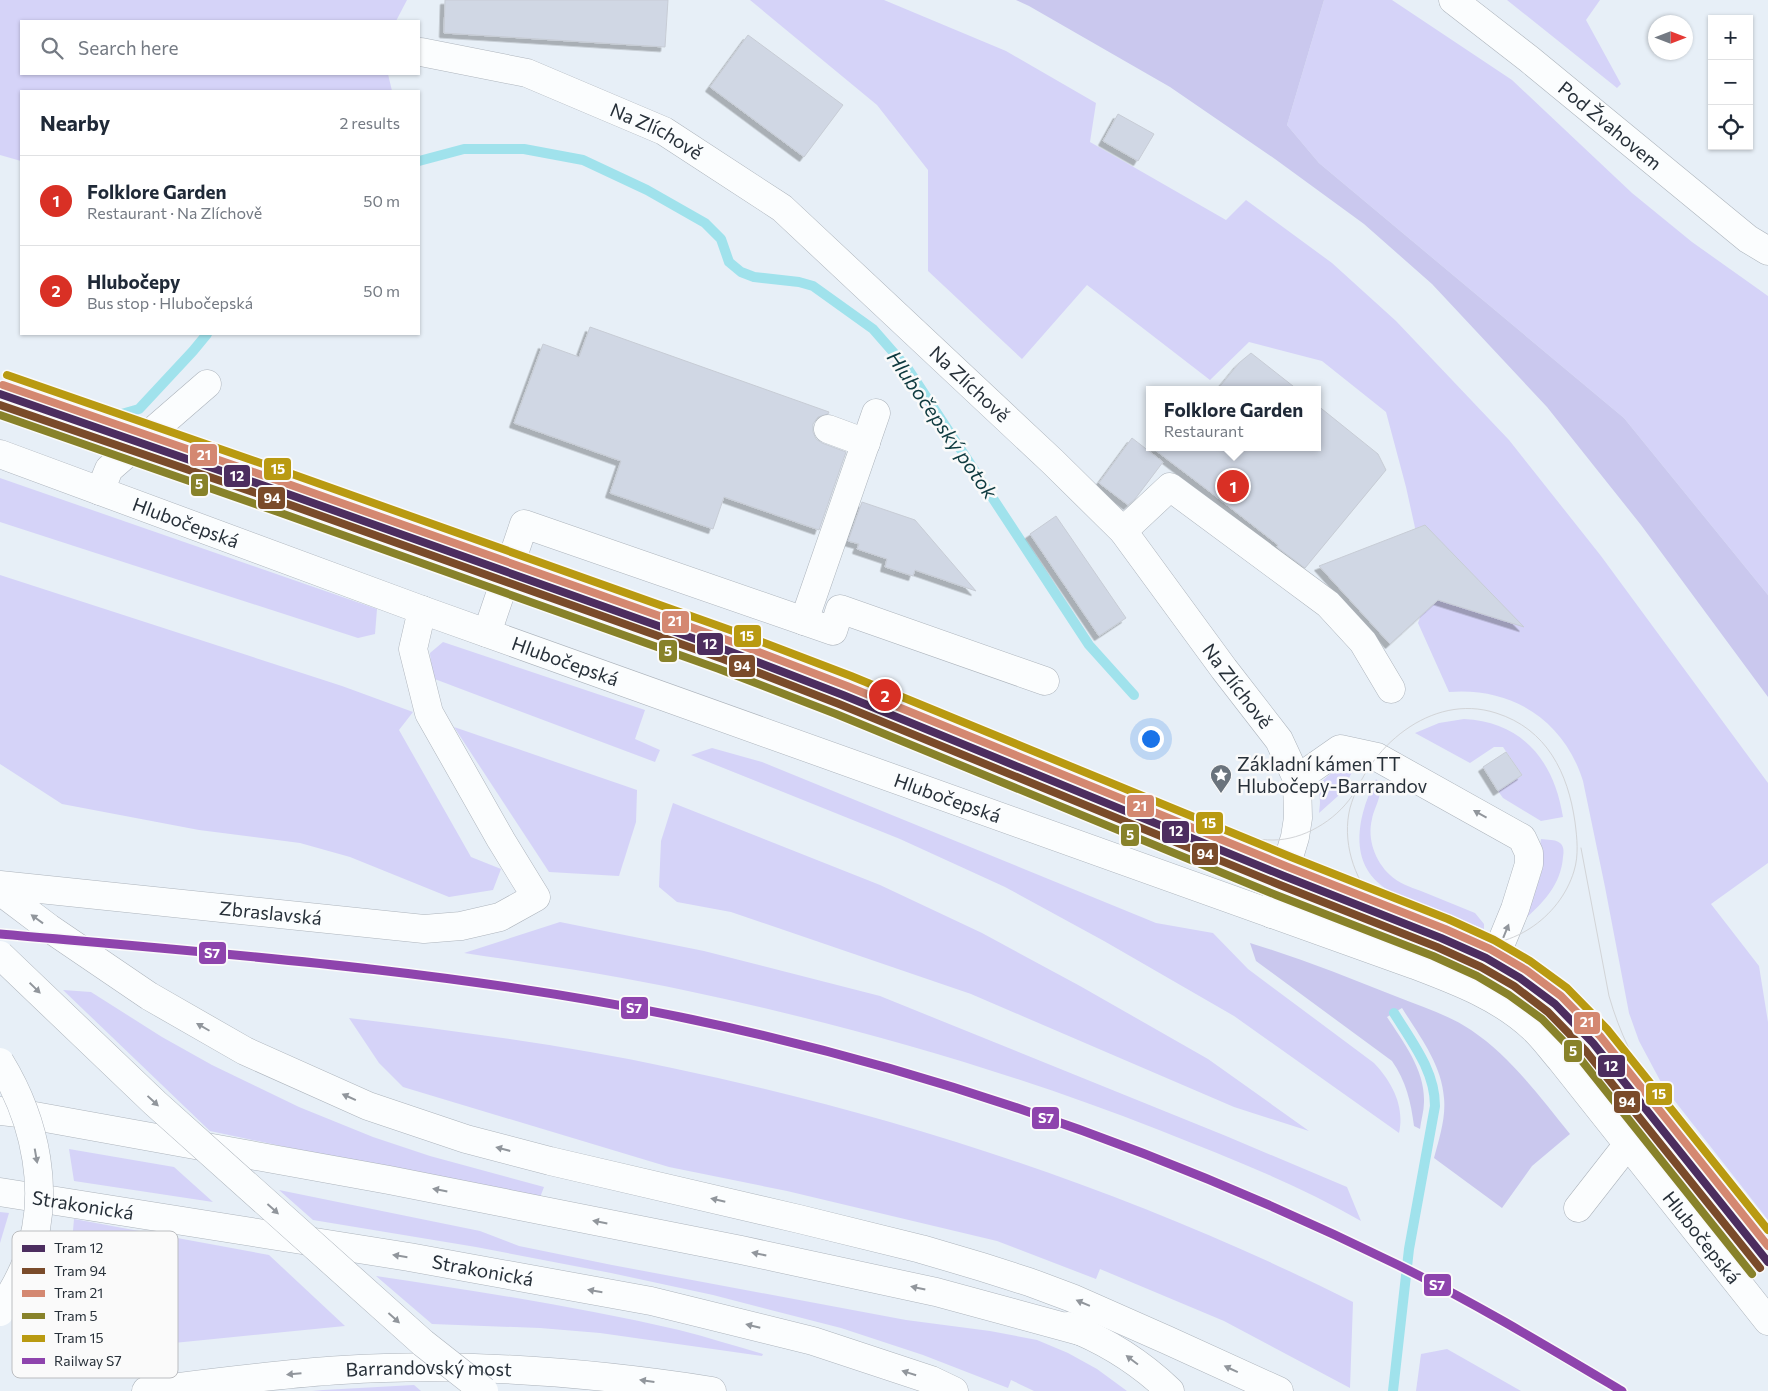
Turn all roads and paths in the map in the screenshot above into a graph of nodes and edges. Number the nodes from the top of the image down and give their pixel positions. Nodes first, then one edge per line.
1 (1454, 0) edge
2 (421, 52) dead end
3 (1768, 251) edge
4 (207, 384) dead end
5 (876, 413) dead end
6 (828, 429) dead end
7 (866, 442) junction
8 (0, 454) edge
9 (100, 491) junction
10 (1123, 531) junction
11 (422, 610) junction
12 (804, 621) junction
13 (487, 633) junction
14 (1045, 681) dead end
15 (1391, 689) dead end
16 (1297, 779) junction
17 (0, 885) edge
18 (0, 891) edge
19 (1272, 914) junction
20 (0, 955) edge
21 (1480, 992) junction
22 (0, 1062) edge
23 (6, 1109) edge
24 (1628, 1144) junction
25 (0, 1192) edge
26 (1578, 1208) dead end
27 (799, 1219) junction
28 (35, 1231) edge
29 (12, 1292) edge
30 (0, 1312) edge
31 (1768, 1321) edge
32 (1083, 1332) junction
33 (1277, 1390) edge
34 (146, 1391) edge
35 (484, 1391) edge
36 (712, 1391) edge
37 (954, 1391) edge
38 (1170, 1391) edge

1 - 3 main road, Pod Žvahovem
2 - 10 main road, Na Zlíchově
4 - 9 main road
5 - 7 main road
6 - 7 main road
7 - 12 main road
8 - 9 main road, Hlubočepská
9 - 11 main road, Hlubočepská
10 - 15 main road
10 - 16 main road, Na Zlíchově
11 - 13 main road, Hlubočepská
11 - 17 main road, Zbraslavská
12 - 13 main road
12 - 14 main road
13 - 19 main road, Hlubočepská
16 - 19 main road, Na Zlíchově
21 -> 16 main road
27 -> 18 main road
19 - 21 main road, Hlubočepská
20 -> 35 main road, bridge
21 - 24 main road, Hlubočepská
22 -> 28 main road, bridge
32 -> 23 main road
24 - 26 main road
24 - 31 main road, Hlubočepská
37 -> 25 main road, Strakonická
27 - 32 main road
33 -> 27 main road
29 -> 30 main road, bridge
38 -> 32 main road
36 -> 34 main road, Barrandovský most

